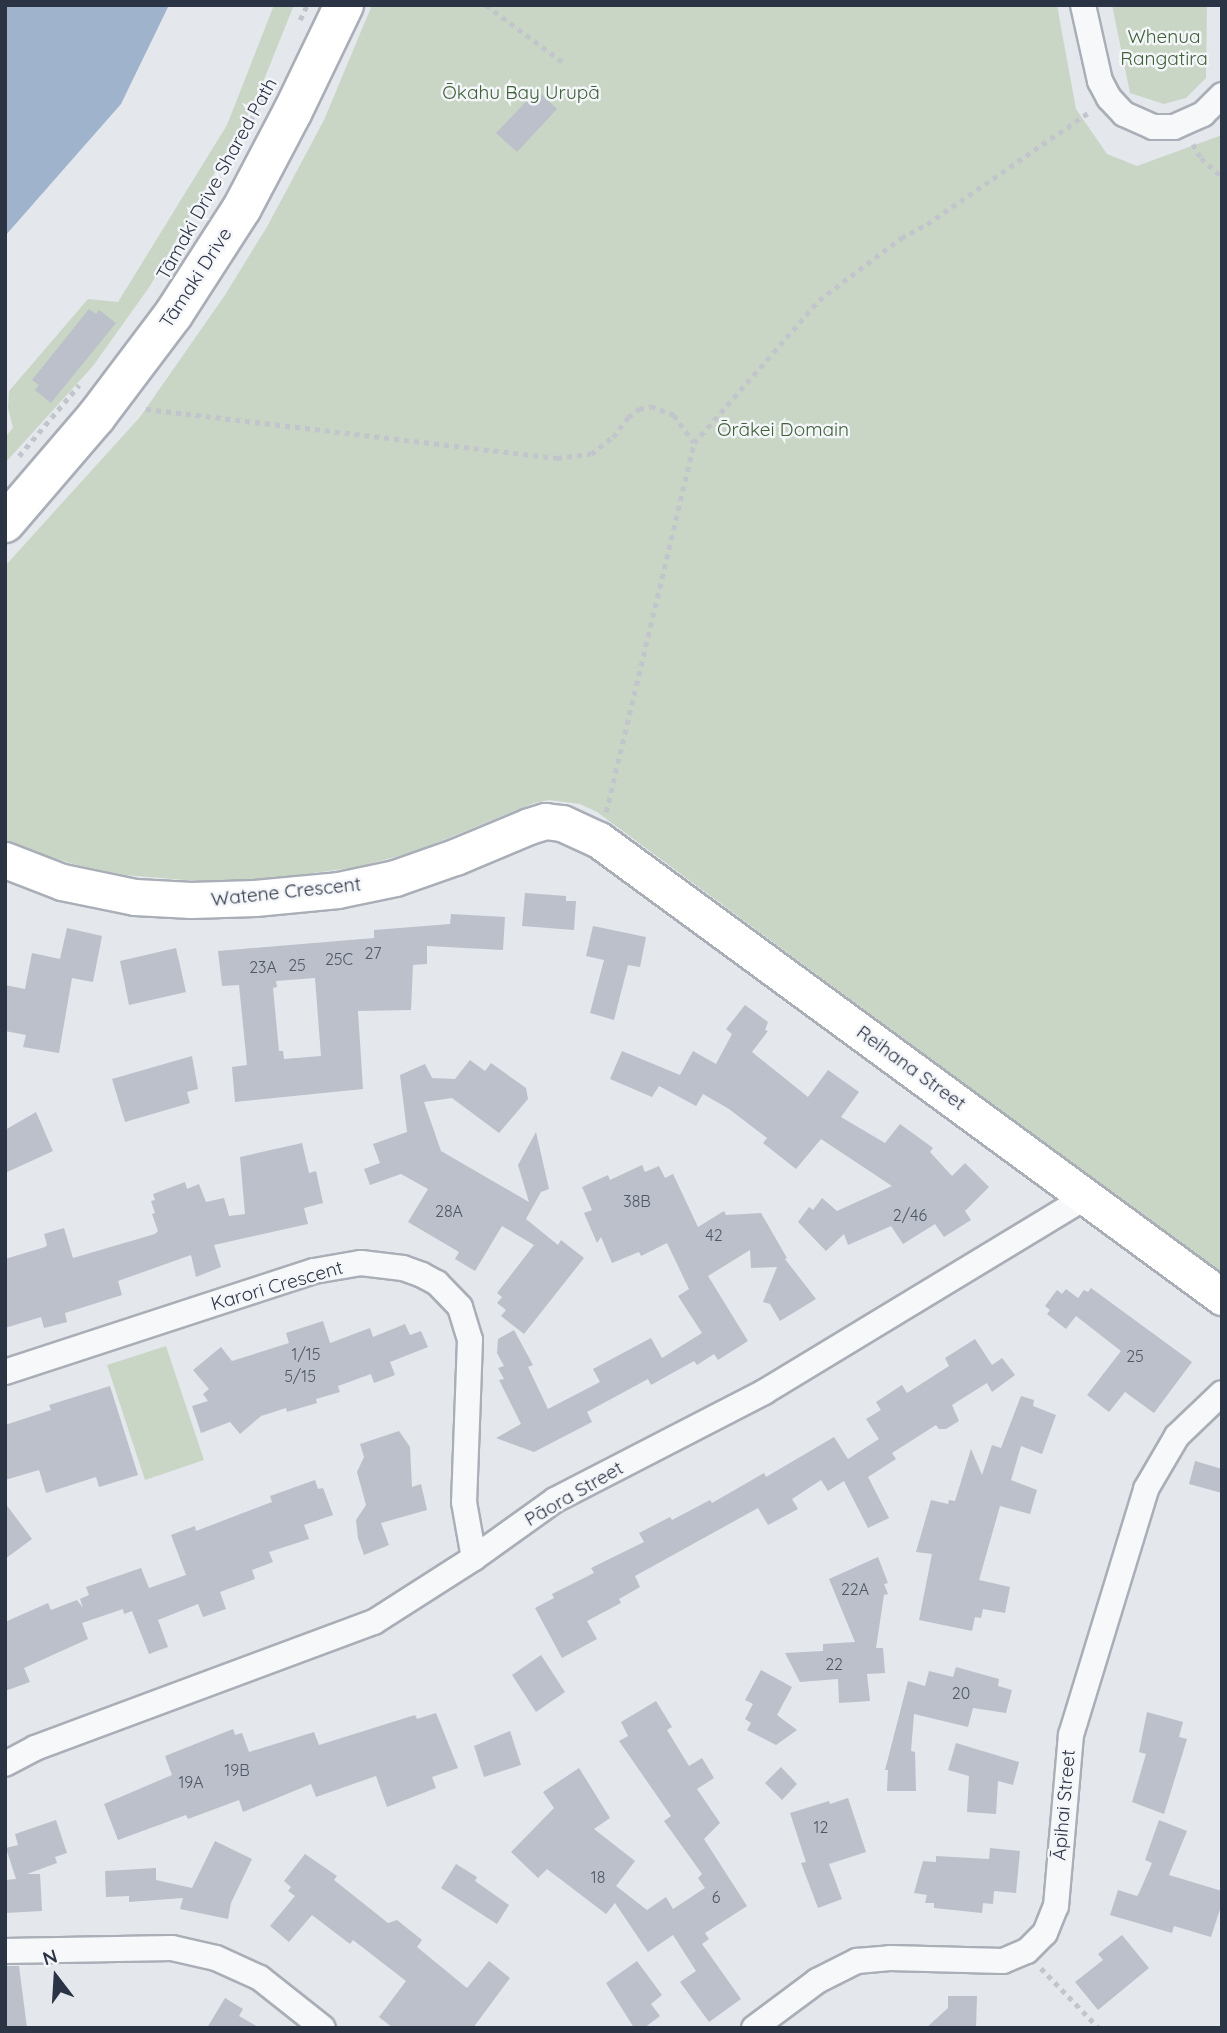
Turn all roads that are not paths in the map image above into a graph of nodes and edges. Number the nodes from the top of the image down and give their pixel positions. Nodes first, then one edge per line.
1 (344, 5) edge
2 (1083, 5) edge
3 (1222, 95) edge
4 (5, 523) edge
5 (599, 840) joint
6 (5, 860) edge
7 (1086, 1197) junction
8 (1222, 1297) edge
9 (5, 1372) edge
10 (1222, 1393) edge
11 (474, 1558) junction
12 (5, 1764) edge
13 (5, 1951) edge
14 (323, 2028) edge
15 (754, 2028) edge

1 - 4 main road, Tāmaki Drive
2 - 3 street
5 - 6 street, Watene Crescent
5 - 7 street, Reihana Street
7 - 8 street, Reihana Street
7 - 11 street, Pāora Street
9 - 11 street, Karori Crescent
10 - 15 street, Āpihai Street
11 - 12 street, Pāora Street
13 - 14 street

